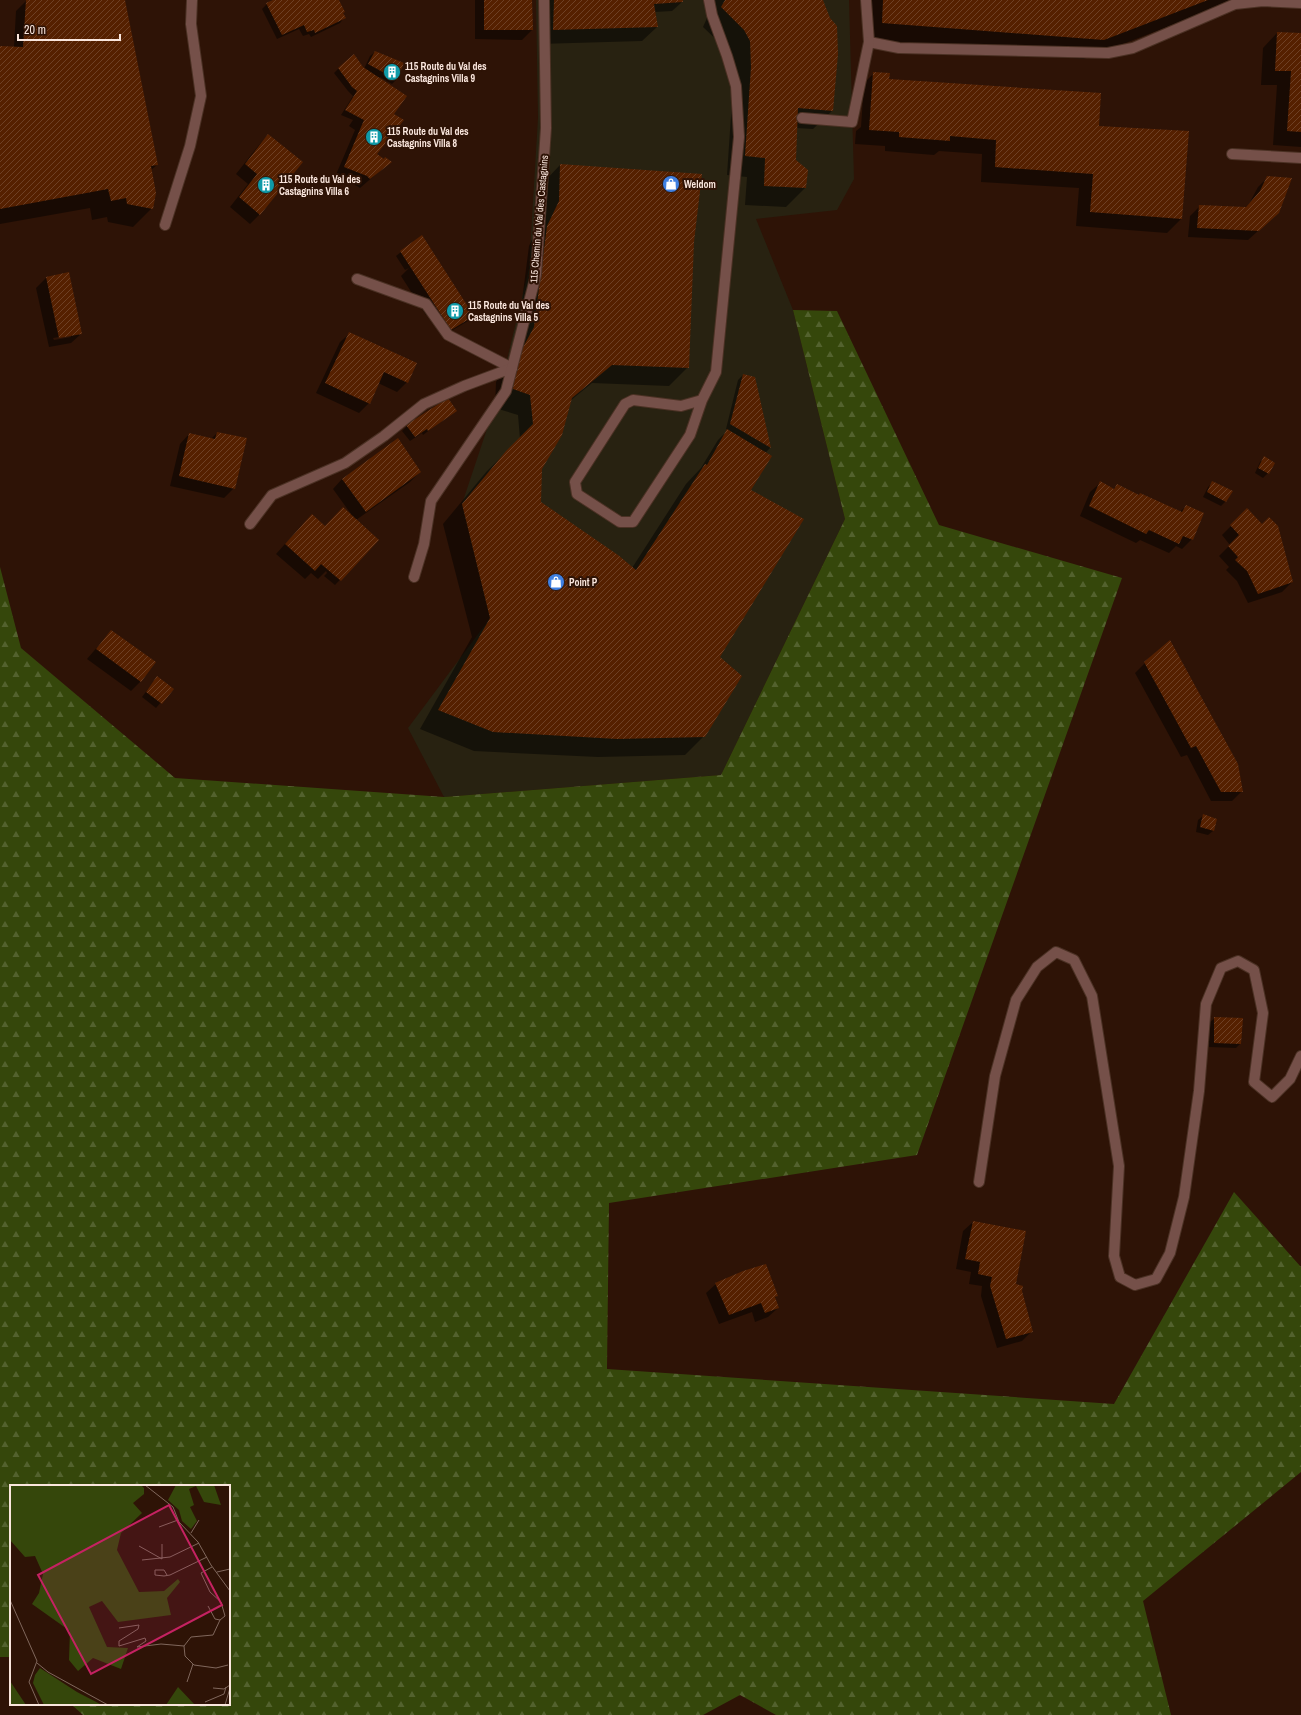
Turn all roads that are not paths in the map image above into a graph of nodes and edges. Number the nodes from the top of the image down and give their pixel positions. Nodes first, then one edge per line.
1 (192, 0) edge
2 (544, 0) edge
3 (708, 0) edge
4 (866, 0) edge
5 (1301, 3) edge
6 (869, 42) junction
7 (802, 118) dead end
8 (1232, 154) dead end
9 (1301, 158) edge
10 (165, 225) dead end
11 (357, 279) dead end
12 (512, 368) junction
13 (702, 400) junction
14 (250, 524) dead end
15 (414, 577) dead end
16 (1301, 1056) edge
17 (979, 1182) dead end

1 - 10 street
2 - 12 street, 115 Chemin du Val des Castagnins
3 - 13 street
4 - 6 street
5 - 6 street
6 - 7 street
8 - 9 street
11 - 12 street
12 - 14 street
12 - 15 street, 115 Chemin du Val des Castagnins
13 - 13 street
16 - 17 street

